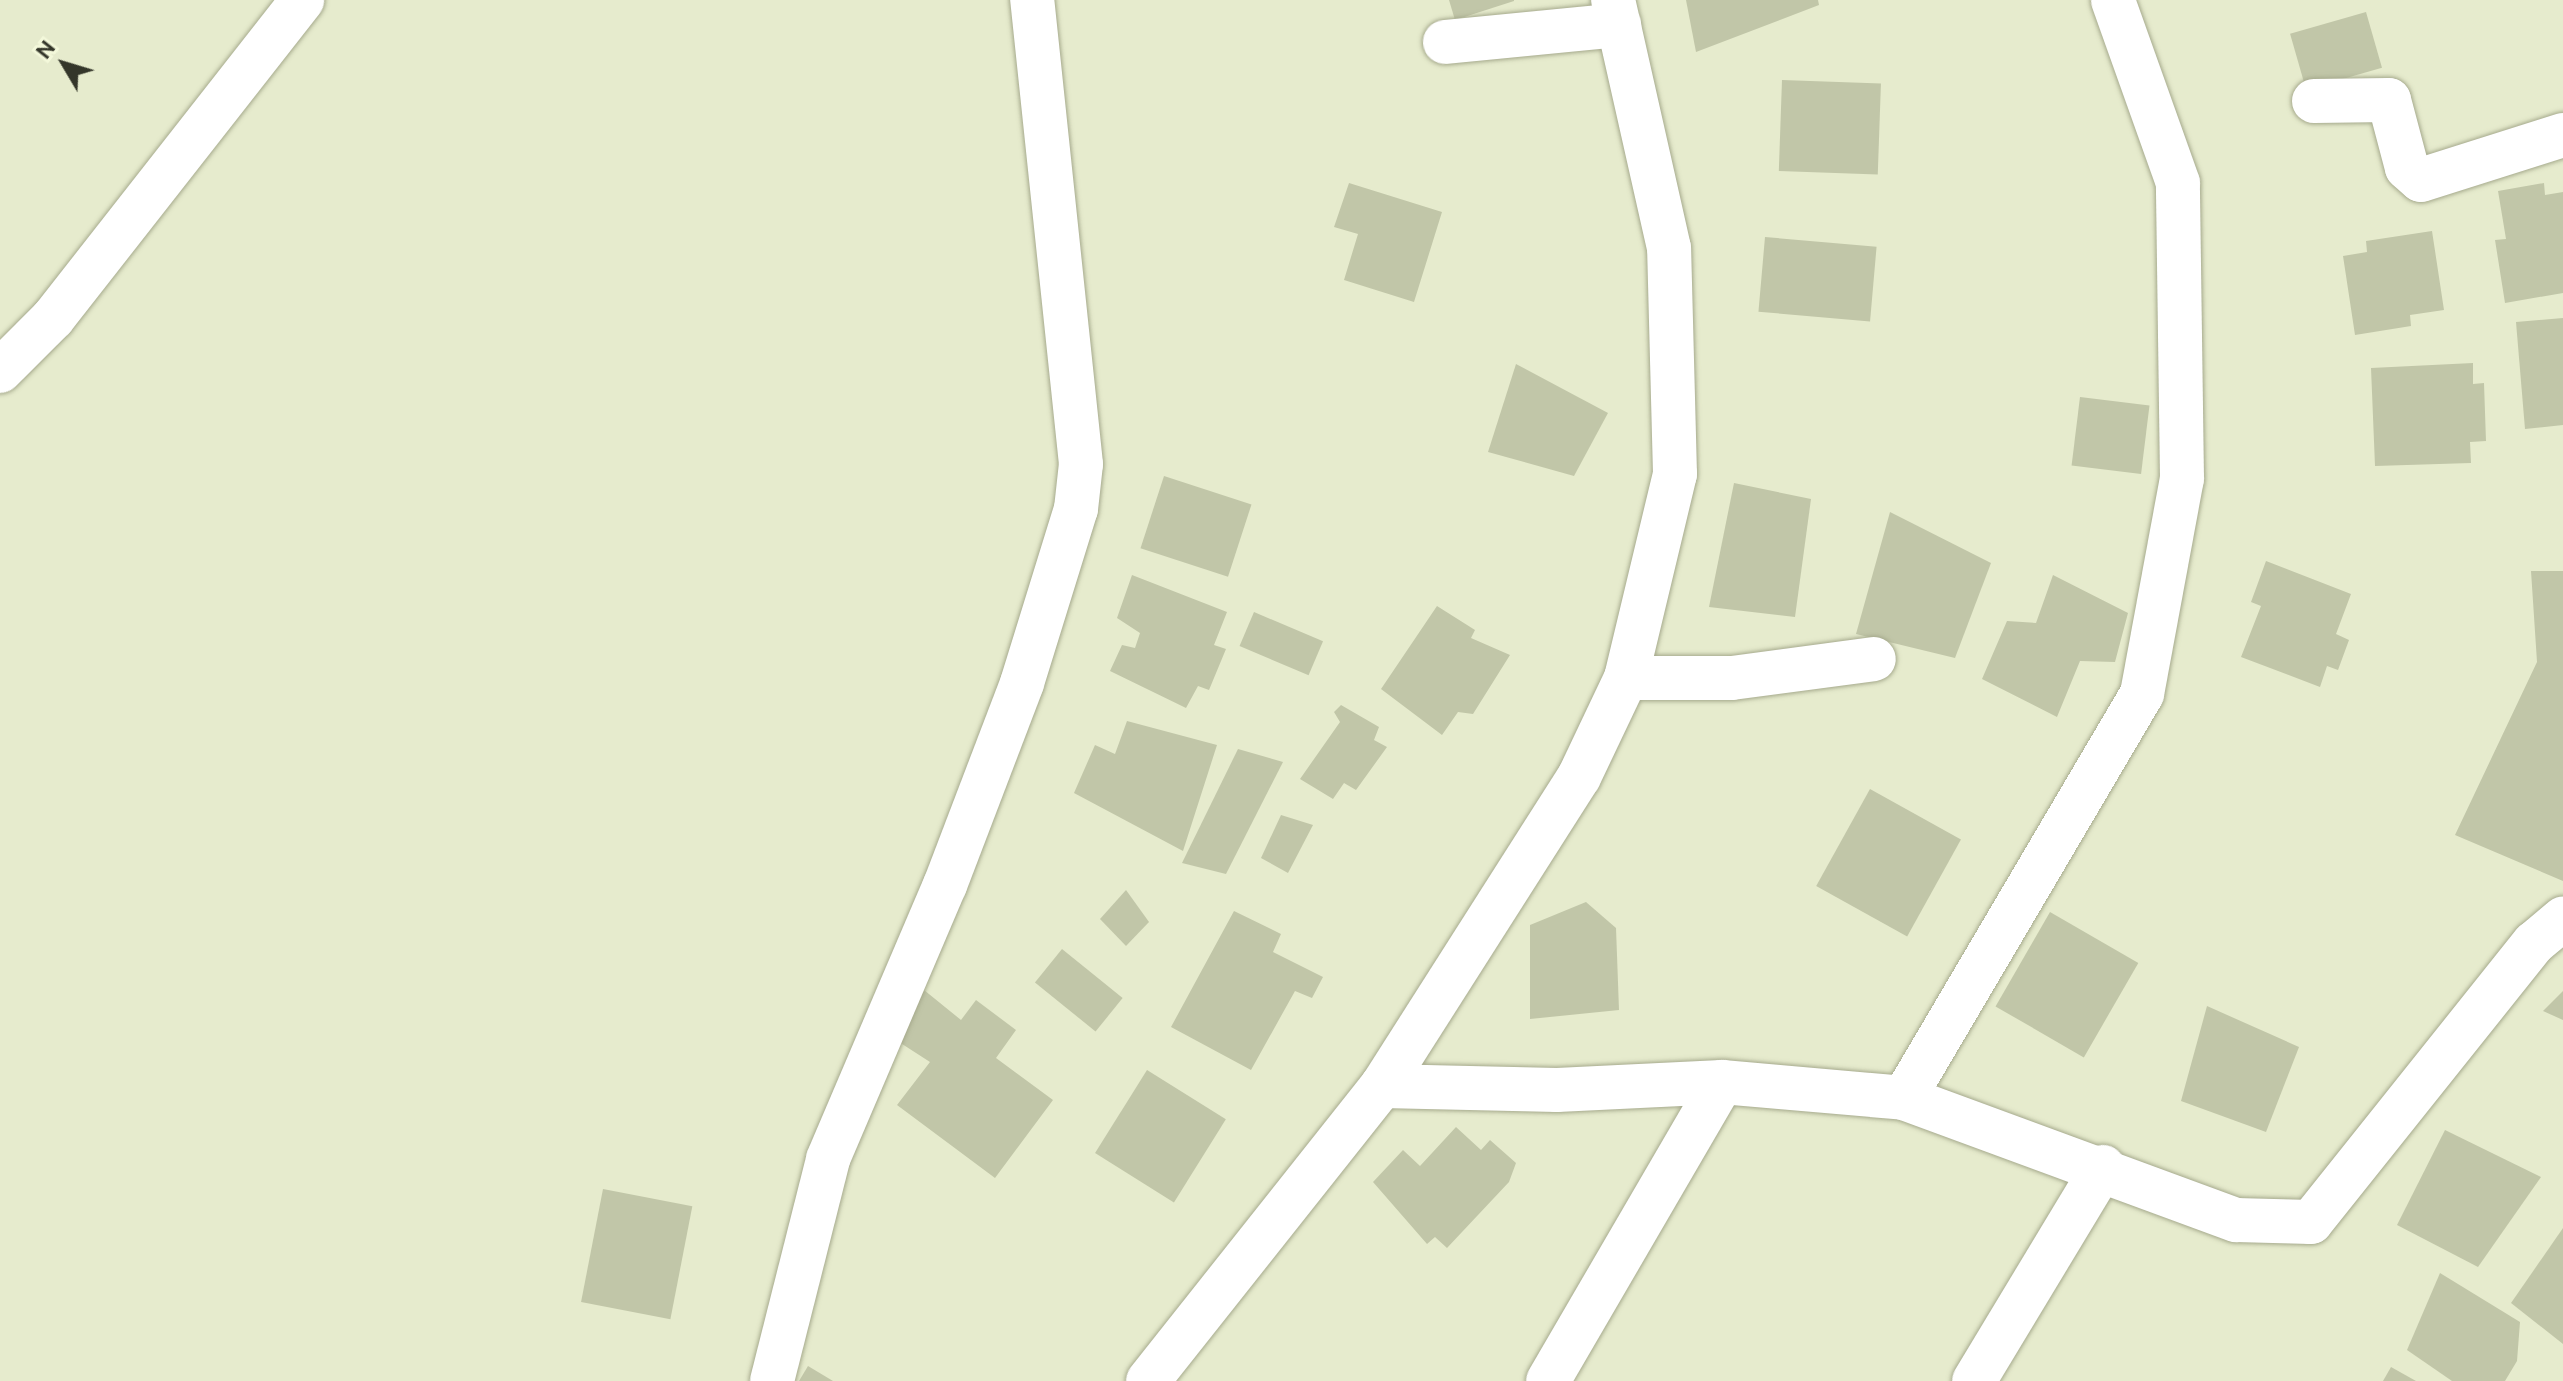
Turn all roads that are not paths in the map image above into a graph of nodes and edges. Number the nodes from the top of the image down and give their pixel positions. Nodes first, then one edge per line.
1 (302, 0) edge
2 (1032, 0) edge
3 (2113, 0) edge
4 (1616, 12) edge
5 (1445, 42) dead end
6 (2314, 101) dead end
7 (2563, 135) edge
8 (0, 371) edge
9 (1874, 659) dead end
10 (1626, 678) junction
11 (2563, 919) edge
12 (1722, 1082) junction
13 (1382, 1086) junction
14 (1904, 1098) junction
15 (2103, 1167) junction
16 (772, 1381) edge
17 (1148, 1381) edge
18 (1548, 1381) edge
19 (1974, 1381) edge

1 - 8 street
2 - 16 street
3 - 14 street
4 - 5 street
4 - 10 street
6 - 7 street
9 - 10 street
10 - 13 street
11 - 15 street
12 - 13 street
12 - 14 street
12 - 18 street
13 - 17 street
14 - 15 street
15 - 19 street

